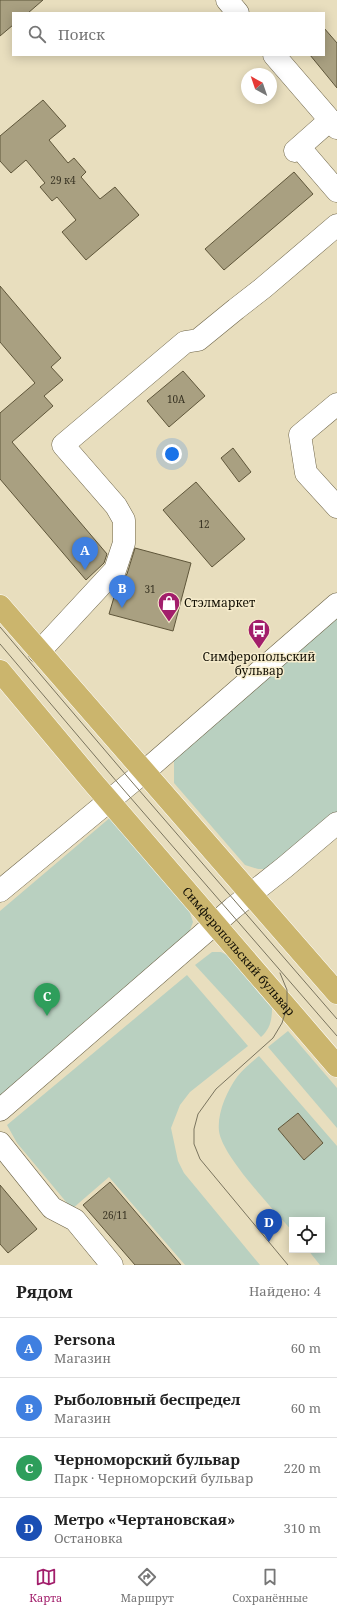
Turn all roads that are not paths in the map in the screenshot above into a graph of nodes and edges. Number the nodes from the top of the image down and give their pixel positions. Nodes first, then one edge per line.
1 (227, 0) edge
2 (237, 12) edge
3 (275, 56) edge
4 (334, 124) edge
5 (337, 191) edge
6 (337, 225) edge
7 (337, 404) edge
8 (337, 506) edge
9 (337, 604) edge
10 (0, 606) edge
11 (39, 652) junction
12 (0, 671) edge
13 (144, 772) junction
14 (109, 800) junction
15 (337, 823) edge
16 (0, 891) edge
17 (251, 894) junction
18 (215, 924) junction
19 (337, 993) edge
20 (337, 1066) edge
21 (0, 1110) edge
22 (0, 1143) edge
23 (112, 1265) edge

1 - 2 street
3 - 4 street
4 - 5 street
6 - 11 street
7 - 8 street
9 - 13 street
10 - 11 main road
11 - 13 main road
12 - 14 main road, Симферопольский бульвар
13 - 14 street
13 - 17 main road
14 - 16 street
14 - 18 main road, Симферопольский бульвар
15 - 17 street
17 - 18 street
17 - 19 main road
18 - 20 main road, Симферопольский бульвар
18 - 21 street
22 - 23 street

